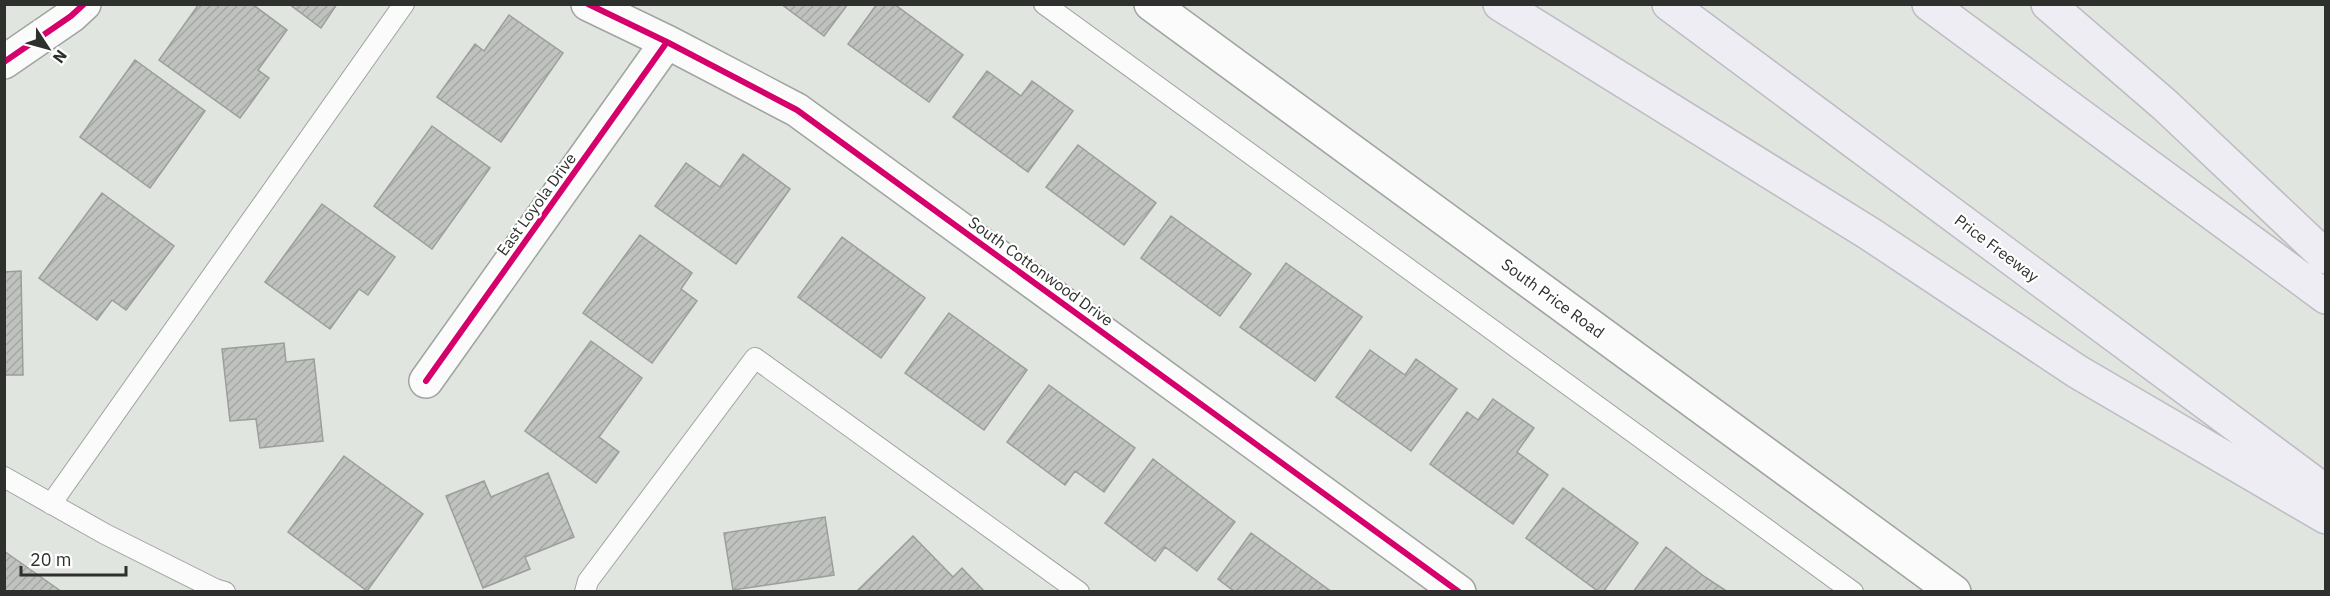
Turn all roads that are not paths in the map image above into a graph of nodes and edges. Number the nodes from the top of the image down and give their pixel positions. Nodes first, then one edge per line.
1 (84, 4) edge
2 (404, 4) edge
3 (588, 4) edge
4 (1044, 4) edge
5 (1151, 4) edge
6 (1500, 4) edge
7 (1669, 4) edge
8 (1929, 4) edge
9 (2048, 4) edge
10 (667, 42) junction
11 (4, 62) edge
12 (2325, 257) edge
13 (2325, 297) edge
14 (426, 381) dead end
15 (4, 477) edge
16 (2325, 492) edge
17 (51, 504) junction
18 (2325, 517) edge
19 (225, 591) edge
20 (585, 591) edge
21 (1079, 591) edge
22 (1459, 591) edge
23 (1853, 591) edge
24 (1954, 591) edge

1 - 11 street
2 - 17 lane
3 - 10 street, South Cottonwood Drive
4 - 23 lane
5 - 24 street, South Price Road
6 - 18 highway
7 - 16 highway, Price Freeway
8 - 13 highway
9 - 12 highway
10 - 14 street, East Loyola Drive
10 - 22 street, South Cottonwood Drive
15 - 17 lane
17 - 19 lane
20 - 21 lane

